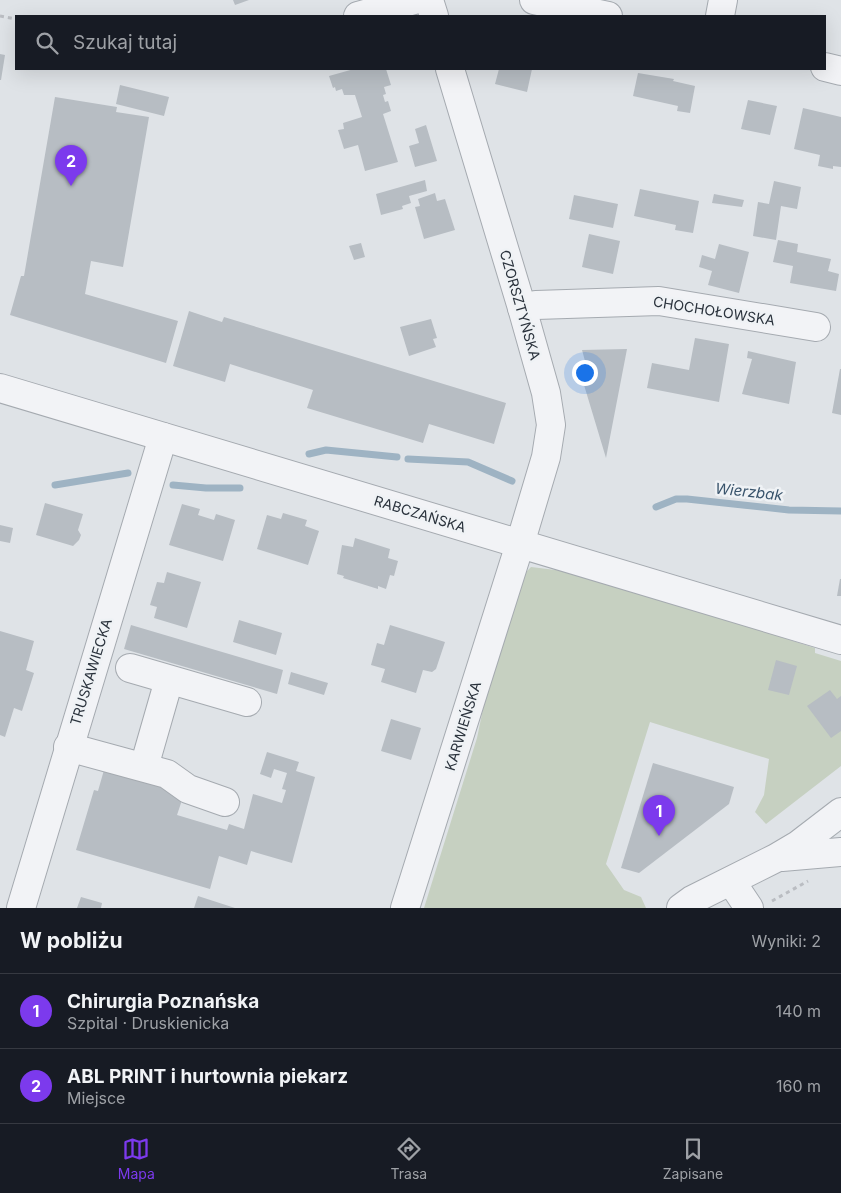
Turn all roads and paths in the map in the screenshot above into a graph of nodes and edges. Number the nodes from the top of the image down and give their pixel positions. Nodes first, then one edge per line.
1 (414, 0) edge
2 (429, 0) edge
3 (534, 0) edge
4 (723, 0) edge
5 (362, 15) edge
6 (434, 15) edge
7 (603, 15) edge
8 (720, 15) edge
9 (0, 16) edge
10 (15, 19) edge
11 (826, 67) edge
12 (450, 70) edge
13 (841, 71) edge
14 (522, 308) junction
15 (816, 327) dead end
16 (0, 388) edge
17 (163, 436) junction
18 (520, 544) junction
19 (841, 640) edge
20 (130, 668) dead end
21 (169, 680) junction
22 (247, 702) dead end
23 (68, 747) junction
24 (144, 767) junction
25 (225, 802) dead end
26 (841, 812) edge
27 (841, 852) edge
28 (776, 858) junction
29 (810, 880) dead end
30 (731, 881) junction
31 (758, 906) edge
32 (21, 908) edge
33 (405, 908) edge
34 (681, 908) edge

1 - 5 street
2 - 6 street
3 - 7 street
4 - 8 street
9 - 10 path
11 - 13 street
12 - 14 street, CZORSZTYŃSKA
14 - 15 street, CHOCHOŁOWSKA
14 - 18 street, CZORSZTYŃSKA
16 - 17 street, RABCZAŃSKA
17 - 18 street, RABCZAŃSKA
17 - 23 street, TRUSKAWIECKA
18 - 19 street, RABCZAŃSKA
18 - 33 street, KARWIEŃSKA
20 - 21 street
21 - 22 street
21 - 24 street
23 - 24 street
23 - 32 street, TRUSKAWIECKA
24 - 25 street
26 - 28 street
27 - 28 street
28 - 30 street
29 - 31 path
30 - 31 street
30 - 34 street

